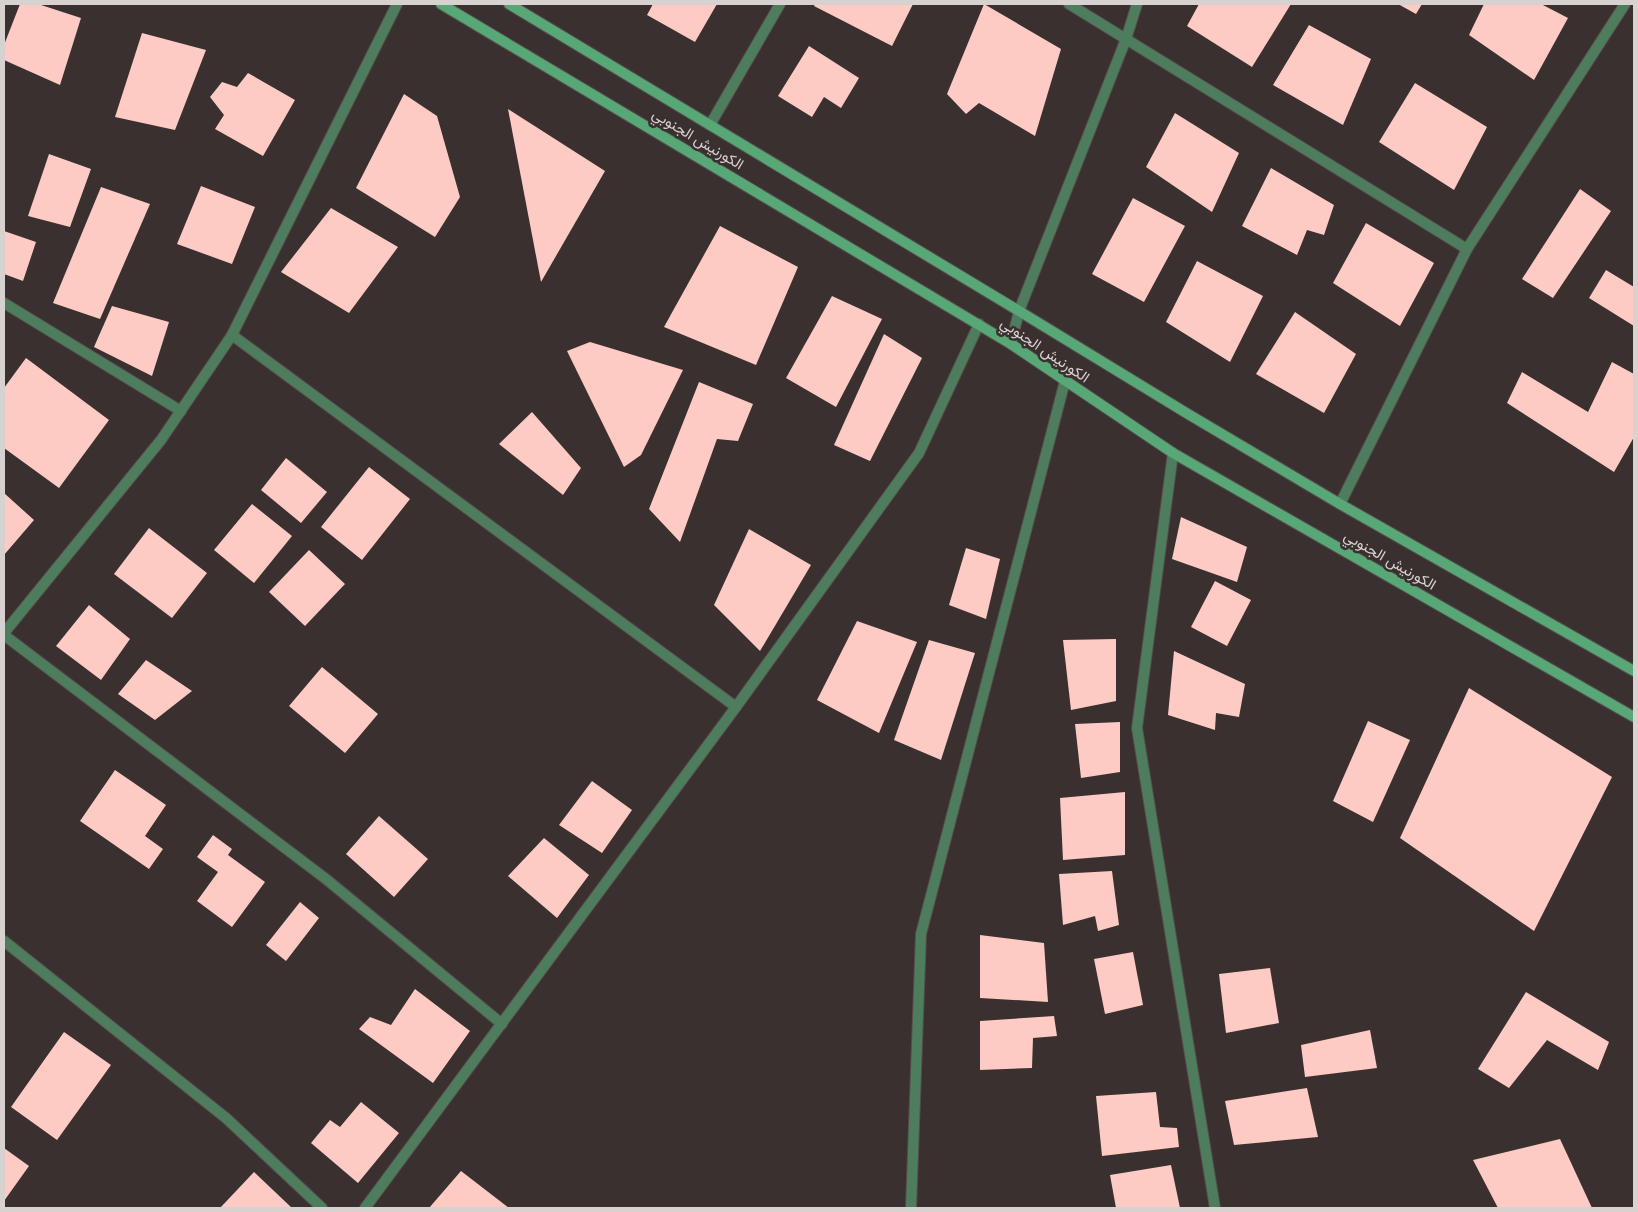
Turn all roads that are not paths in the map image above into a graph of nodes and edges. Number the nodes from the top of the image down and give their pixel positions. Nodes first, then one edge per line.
1 (397, 4) edge
2 (441, 4) edge
3 (509, 4) edge
4 (780, 4) edge
5 (1069, 4) edge
6 (1137, 4) edge
7 (1626, 4) edge
8 (1126, 39) junction
9 (710, 125) junction
10 (1467, 249) junction
11 (4, 302) edge
12 (1019, 311) junction
13 (979, 324) junction
14 (232, 335) junction
15 (1011, 344) junction
16 (1065, 381) junction
17 (181, 411) junction
18 (1173, 453) junction
19 (1340, 504) junction
20 (4, 634) edge
21 (1634, 671) edge
22 (736, 707) junction
23 (1634, 717) edge
24 (4, 941) edge
25 (502, 1024) junction
26 (322, 1208) edge
27 (365, 1208) edge
28 (911, 1208) edge
29 (1215, 1208) edge

1 - 14 street
2 - 13 main road, الكورنيش الجنوبي
3 - 9 main road, الكورنيش الجنوبي
4 - 9 street
5 - 8 street
6 - 8 street
7 - 10 street
8 - 10 street
8 - 12 street
9 - 12 main road, الكورنيش الجنوبي
10 - 19 street
11 - 17 street
12 - 15 street
12 - 19 main road, الكورنيش الجنوبي
13 - 15 main road, الكورنيش الجنوبي
13 - 22 street
14 - 17 street
14 - 22 street
15 - 16 main road, الكورنيش الجنوبي
16 - 18 main road, الكورنيش الجنوبي
16 - 28 street
17 - 20 street
18 - 23 main road, الكورنيش الجنوبي
18 - 29 street
19 - 21 main road, الكورنيش الجنوبي
20 - 25 street
22 - 25 street
24 - 26 street
25 - 27 street

